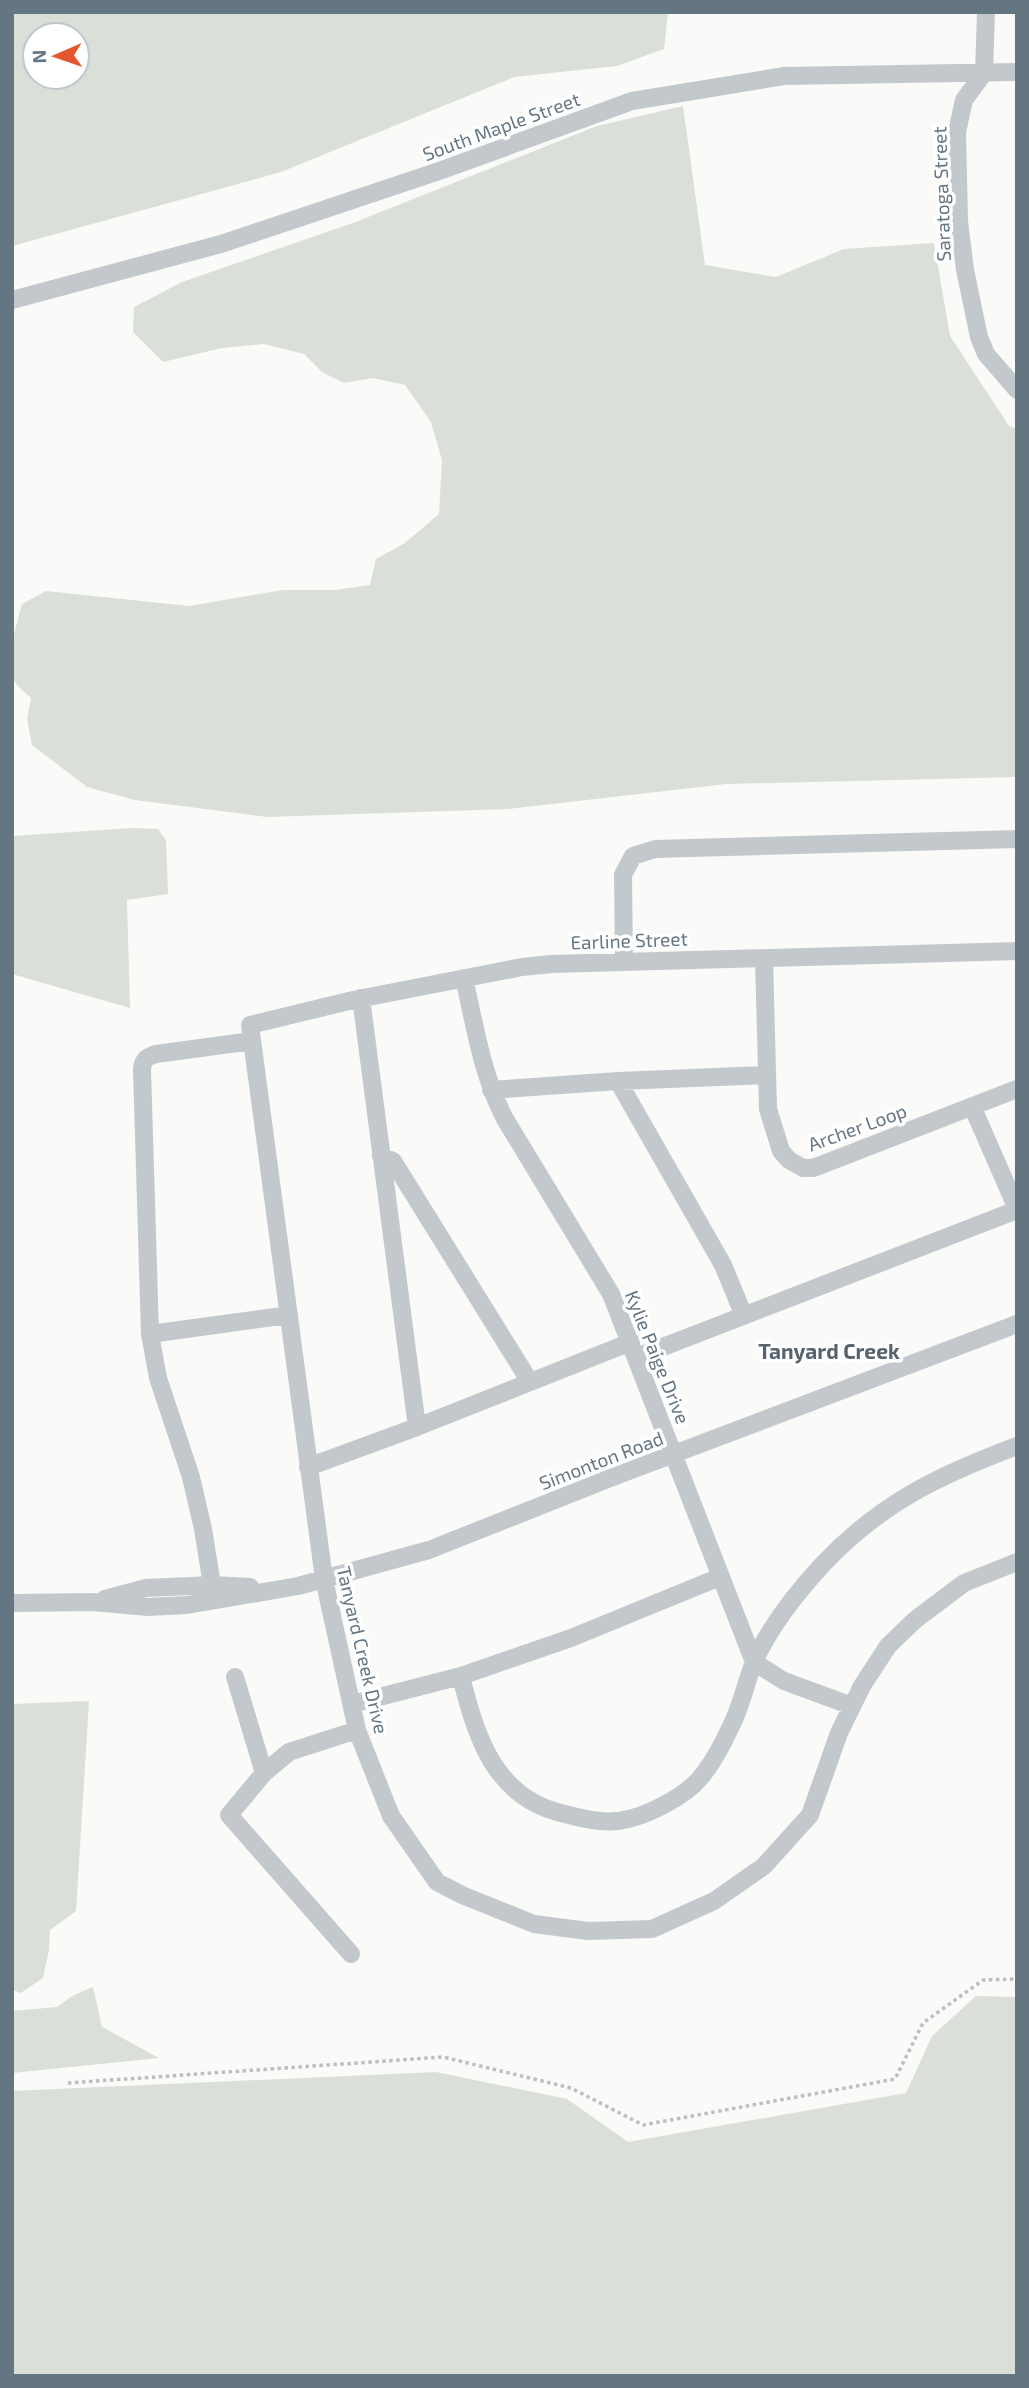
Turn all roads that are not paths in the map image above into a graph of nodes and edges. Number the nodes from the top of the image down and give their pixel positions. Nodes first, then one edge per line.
1 (986, 12) edge
2 (1017, 72) edge
3 (984, 73) junction
4 (12, 300) edge
5 (1017, 390) edge
6 (1017, 839) edge
7 (1017, 951) edge
8 (764, 958) junction
9 (624, 961) junction
10 (464, 978) junction
11 (361, 998) junction
12 (251, 1033) junction
13 (766, 1075) junction
14 (618, 1081) junction
15 (1017, 1089) edge
16 (491, 1090) junction
17 (972, 1106) junction
18 (382, 1156) junction
19 (1017, 1210) edge
20 (289, 1315) junction
21 (744, 1316) junction
22 (1017, 1324) edge
23 (150, 1334) junction
24 (634, 1350) junction
25 (530, 1381) junction
26 (417, 1427) junction
27 (1017, 1446) edge
28 (674, 1454) junction
29 (308, 1467) junction
30 (1017, 1562) edge
31 (720, 1577) junction
32 (324, 1579) junction
33 (212, 1585) junction
34 (275, 1589) junction
35 (93, 1602) junction
36 (12, 1603) edge
37 (754, 1662) junction
38 (461, 1676) junction
39 (235, 1677) dead end
40 (352, 1704) junction
41 (852, 1706) junction
42 (358, 1730) junction
43 (264, 1773) junction
44 (351, 1954) dead end

1 - 3 street
2 - 3 street, South Maple Street
3 - 4 street, South Maple Street
3 - 5 street, Saratoga Street
6 - 9 street
7 - 8 street, Earline Street
8 - 9 street, Earline Street
8 - 13 street, Archer Loop
9 - 10 street, Earline Street
10 - 11 street, Earline Street
10 - 16 street, Kylie Paige Drive
11 - 12 street, Earline Street
11 - 18 street
12 - 20 street, Tanyard Creek Drive
12 - 23 street, Earline Street
13 - 14 street
13 - 17 street, Archer Loop
14 - 16 street
14 - 21 street
15 - 17 street, Archer Loop
16 - 24 street, Kylie Paige Drive
17 - 19 street
18 - 25 street
18 - 26 street
19 - 21 street
20 - 23 street
20 - 29 street, Tanyard Creek Drive
21 - 24 street
22 - 28 street, Simonton Road
23 - 33 street
24 - 25 street
24 - 28 street, Kylie Paige Drive
25 - 26 street
26 - 29 street
27 - 37 street
28 - 31 street, Kylie Paige Drive
28 - 32 street, Simonton Road
29 - 32 street, Tanyard Creek Drive
30 - 41 street, Tanyard Creek Drive
31 - 37 street, Kylie Paige Drive
31 - 38 street
32 - 34 street, Simonton Road
32 - 40 street, Tanyard Creek Drive
33 - 34 street, Simonton Road
33 - 35 street, Simonton Road
34 - 35 street, Simonton Road
35 - 36 street, Simonton Road
37 - 38 street
37 - 41 street
38 - 40 street
39 - 43 street
40 - 42 street, Tanyard Creek Drive
41 - 42 street, Tanyard Creek Drive
42 - 43 street
43 - 44 street

